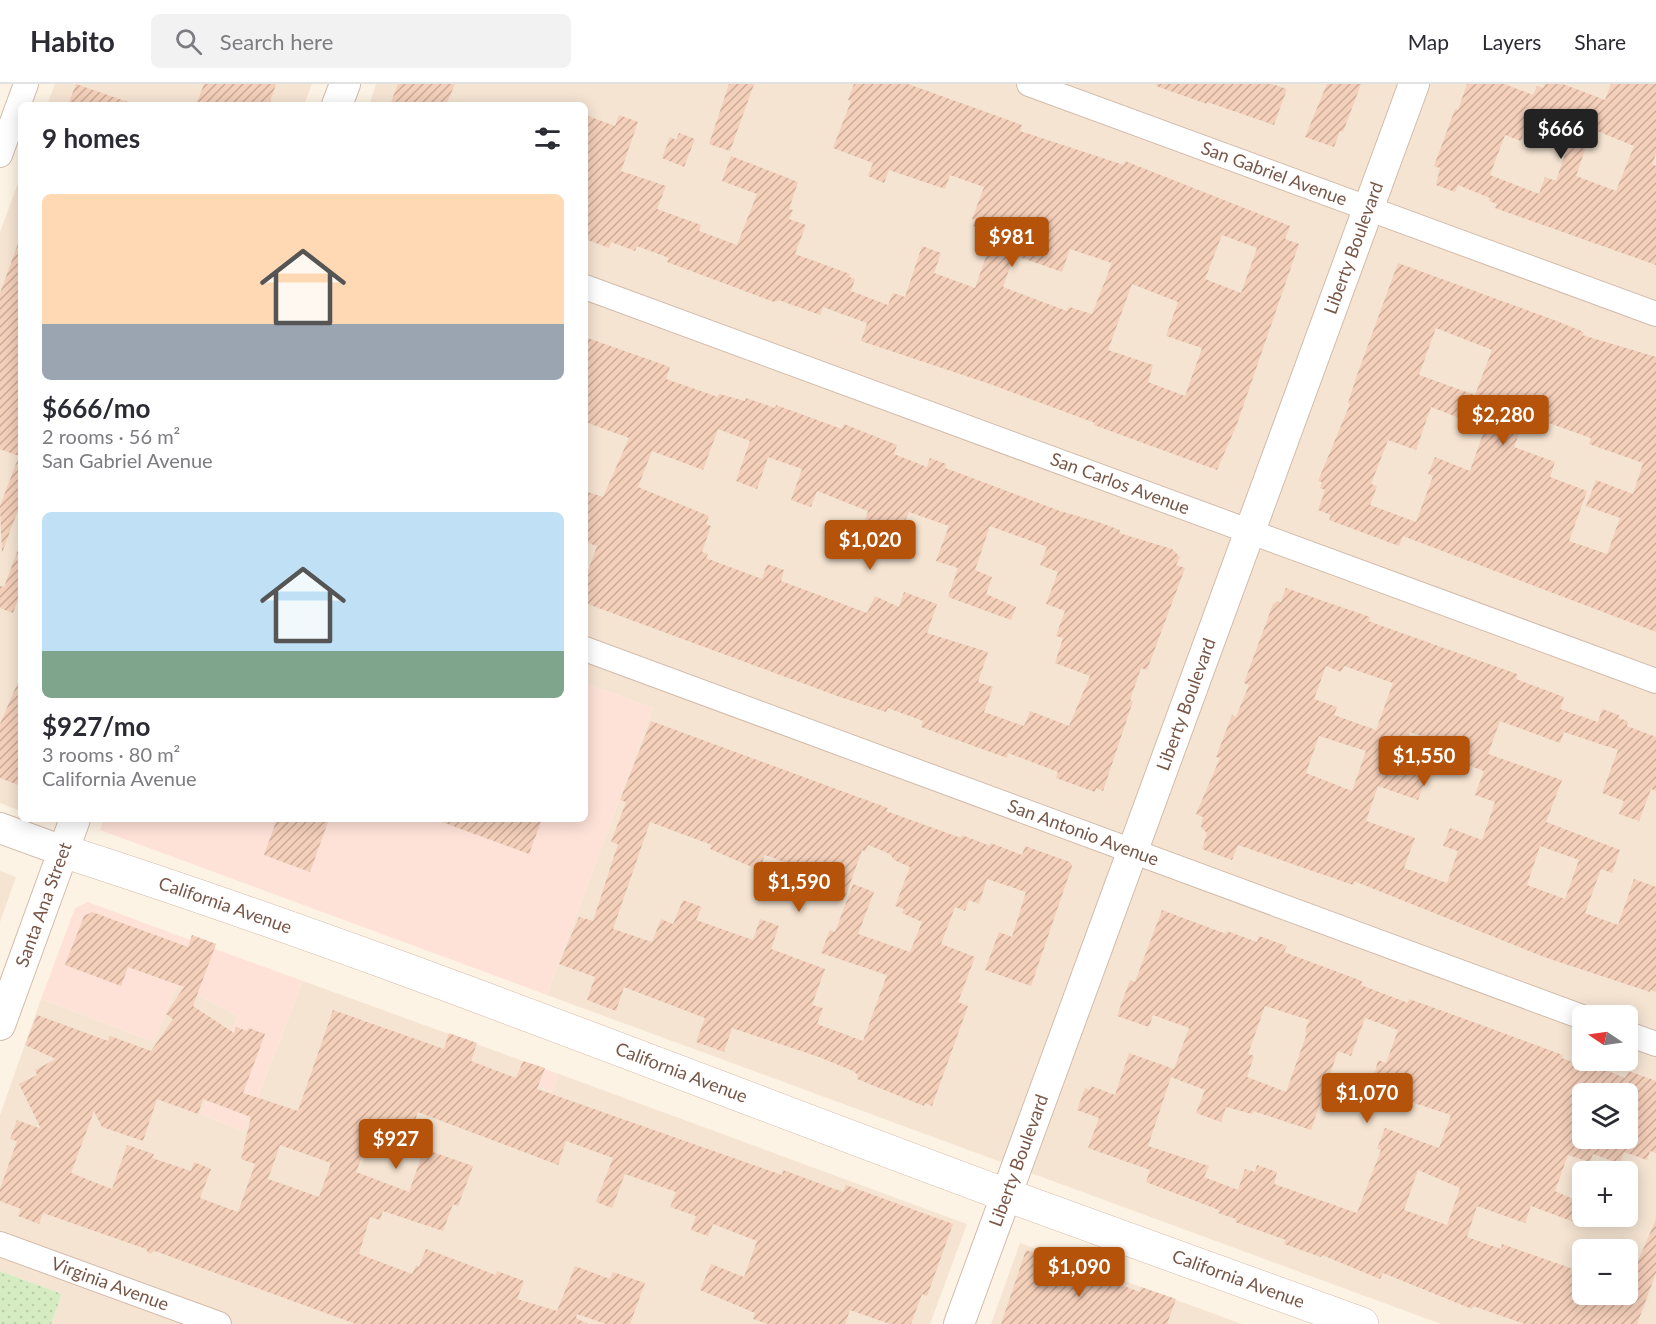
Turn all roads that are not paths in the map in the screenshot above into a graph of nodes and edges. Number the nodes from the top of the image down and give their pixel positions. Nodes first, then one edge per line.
1 (26, 84) edge
2 (345, 84) edge
3 (1029, 84) edge
4 (1414, 84) edge
5 (19, 102) edge
6 (338, 102) edge
7 (18, 106) edge
8 (0, 155) edge
9 (1368, 208) junction
10 (588, 287) edge
11 (1656, 314) edge
12 (1250, 531) junction
13 (588, 650) edge
14 (1656, 681) edge
15 (74, 822) edge
16 (0, 828) edge
17 (63, 851) junction
18 (1133, 853) junction
19 (1572, 1013) edge
20 (0, 1025) edge
21 (1638, 1038) edge
22 (1656, 1044) edge
23 (1007, 1195) junction
24 (0, 1244) edge
25 (219, 1324) edge
26 (959, 1324) edge
27 (1362, 1324) edge

1 - 5 street
2 - 6 street
3 - 9 street, San Gabriel Avenue
4 - 9 street, Liberty Boulevard
7 - 8 street
9 - 11 street, San Gabriel Avenue
9 - 12 street, Liberty Boulevard
10 - 12 street, San Carlos Avenue
12 - 14 street, San Carlos Avenue
12 - 18 street, Liberty Boulevard
13 - 18 street, San Antonio Avenue
15 - 17 street, Santa Ana Street
16 - 17 street, California Avenue
17 - 20 street, Santa Ana Street
17 - 23 main road, California Avenue
18 - 19 street, San Antonio Avenue
18 - 23 street, Liberty Boulevard
21 - 22 street
23 - 26 street, Liberty Boulevard
23 - 27 main road, California Avenue
24 - 25 street, Virginia Avenue

